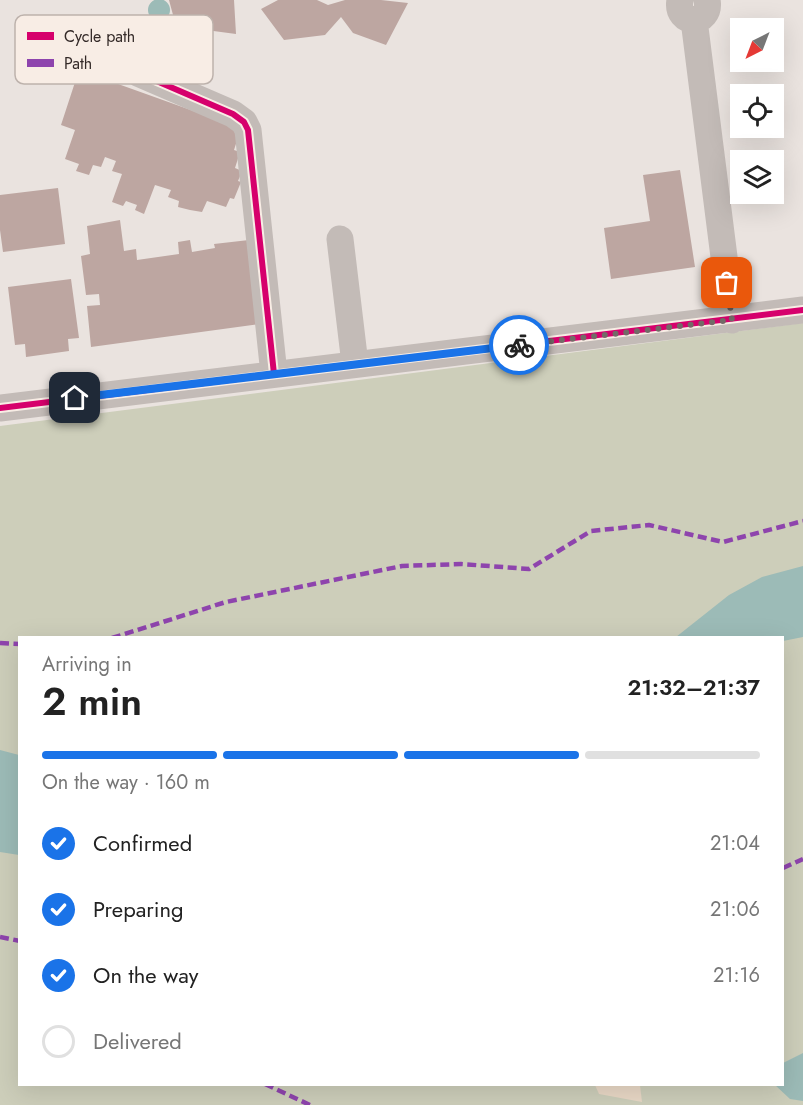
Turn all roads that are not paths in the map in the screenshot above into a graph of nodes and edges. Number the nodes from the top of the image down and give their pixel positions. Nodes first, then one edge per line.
1 (693, 7) edge
2 (163, 84) edge
3 (340, 239) dead end
4 (803, 310) edge
5 (732, 320) junction
6 (355, 364) junction
7 (274, 374) junction
8 (0, 408) edge

1 - 5 street
2 - 7 street
3 - 6 street
4 - 5 street
5 - 6 street
6 - 7 street
7 - 8 street

